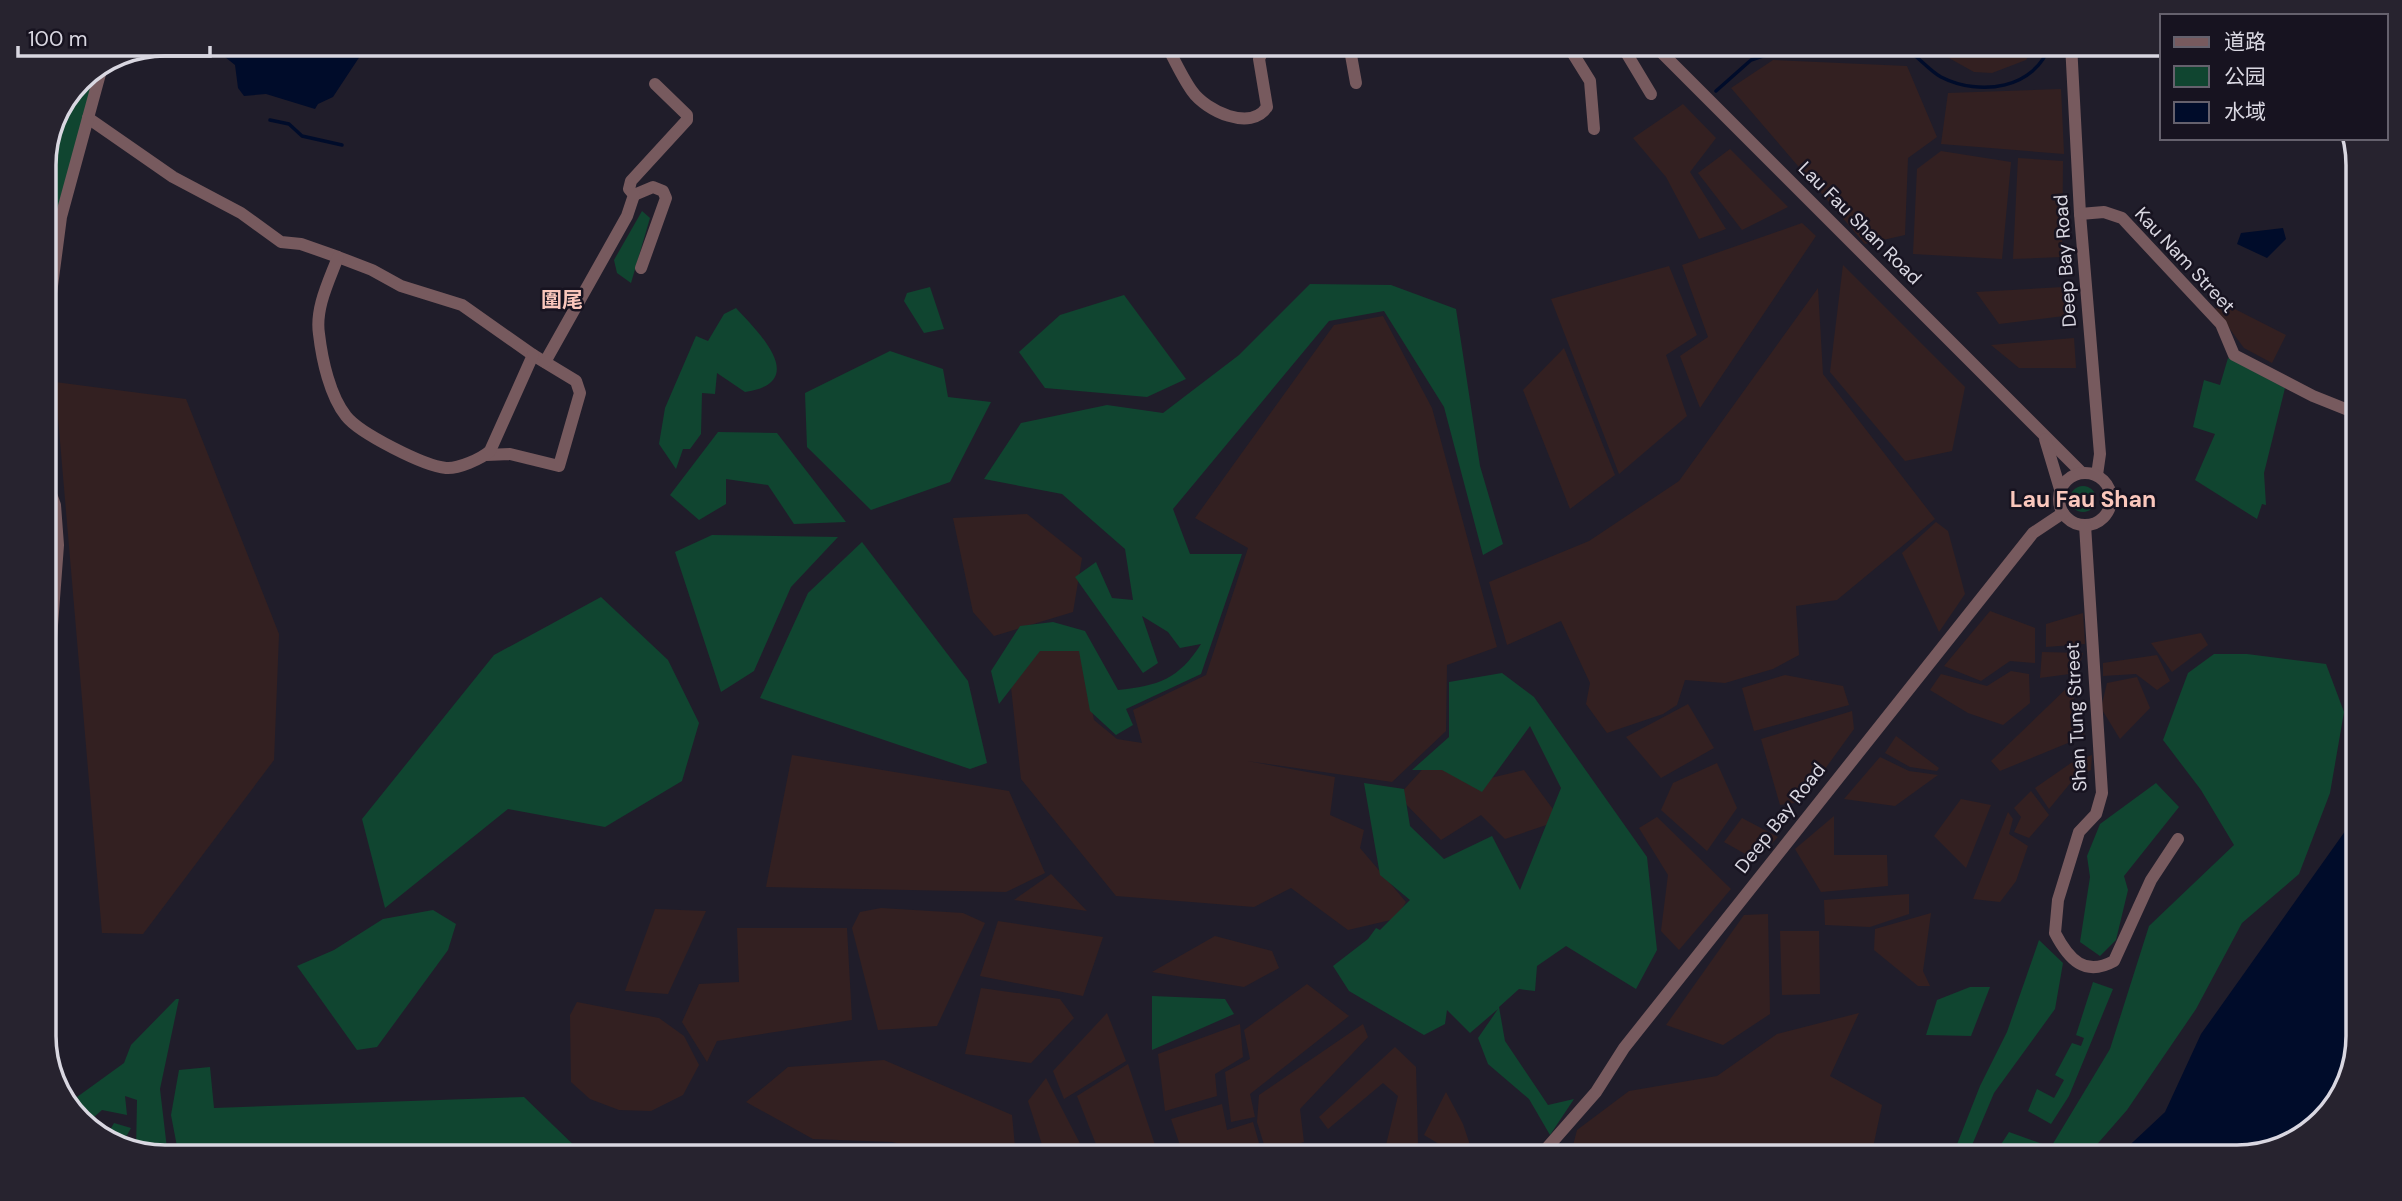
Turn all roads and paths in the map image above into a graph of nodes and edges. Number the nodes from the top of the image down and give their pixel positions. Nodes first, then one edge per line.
1 (1173, 56) edge
2 (1260, 56) edge
3 (1351, 56) edge
4 (1575, 56) edge
5 (1628, 56) edge
6 (1665, 56) edge
7 (2072, 56) edge
8 (99, 79) edge
9 (1356, 83) dead end
10 (655, 85) dead end
11 (1651, 94) dead end
12 (88, 118) junction
13 (1594, 129) dead end
14 (634, 195) junction
15 (2080, 214) junction
16 (56, 255) edge
17 (338, 257) junction
18 (641, 268) dead end
19 (533, 355) junction
20 (545, 362) junction
21 (2346, 409) edge
22 (2040, 430) junction
23 (486, 455) junction
24 (2082, 472) junction
25 (2097, 475) junction
26 (2060, 489) junction
27 (2063, 513) junction
28 (56, 518) edge
29 (2085, 525) junction
30 (56, 572) edge
31 (2178, 839) dead end
32 (1550, 1145) edge

1 - 2 street
3 - 9 street
4 - 13 street
5 - 11 street
6 - 22 street, Lau Fau Shan Road
7 - 15 street, Deep Bay Road
8 - 12 street
10 - 14 street
12 - 16 street
12 - 17 street
14 - 18 street
14 - 20 street
15 - 21 street, Kau Nam Street
15 - 25 street, Deep Bay Road
17 - 19 street
17 - 23 street
19 - 20 street
19 - 23 street
20 - 23 street
22 - 24 street, Lau Fau Shan Road
22 - 26 street, Lau Fau Shan Road
24 - 25 street
24 - 26 street
25 - 29 street
26 - 27 street
27 - 29 street
27 - 32 street, Deep Bay Road
28 - 30 street
29 - 31 street, Shan Tung Street

